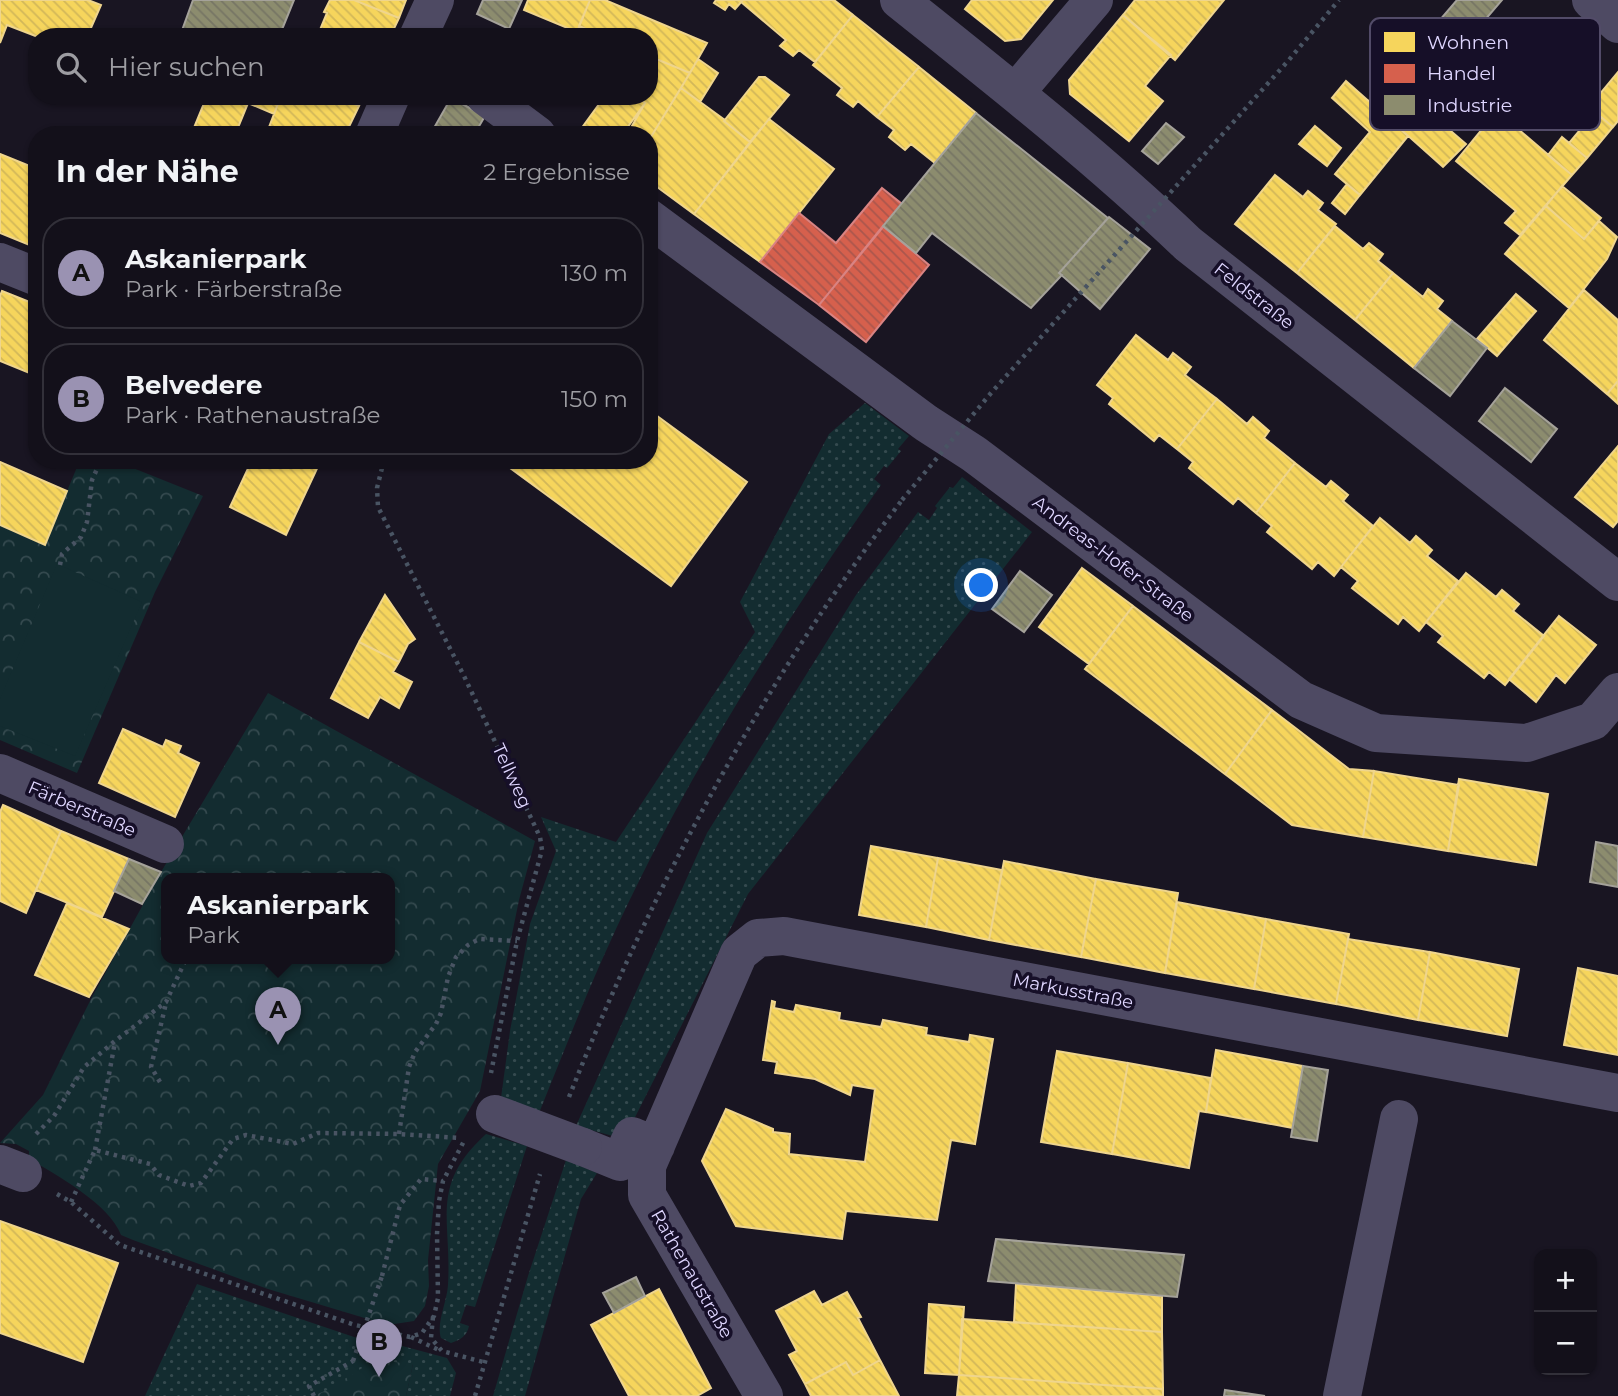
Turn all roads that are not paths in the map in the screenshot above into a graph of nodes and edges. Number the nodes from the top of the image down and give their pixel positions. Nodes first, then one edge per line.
1 (435, 0) edge
2 (899, 0) edge
3 (1094, 0) edge
4 (1591, 0) edge
5 (1618, 24) edge
6 (422, 28) edge
7 (1016, 92) junction
8 (387, 105) edge
9 (497, 105) edge
10 (378, 126) edge
11 (525, 126) edge
12 (658, 225) edge
13 (0, 262) edge
14 (28, 273) edge
15 (1618, 582) edge
16 (1618, 692) edge
17 (0, 773) edge
18 (165, 844) dead end
19 (1618, 1093) edge
20 (492, 1100) road end
21 (1399, 1119) dead end
22 (656, 1146) junction
23 (764, 1396) edge
24 (1345, 1396) edge

1 - 6 street
2 - 7 street, Feldstraße
3 - 7 street
4 - 5 street
7 - 15 street, Feldstraße
8 - 10 street
9 - 11 street
12 - 16 street, Andreas-Hofer-Straße
13 - 14 street
17 - 18 street, Färberstraße
19 - 22 street, Markusstraße
20 - 22 street, bridge
21 - 24 street
22 - 23 street, Rathenaustraße

